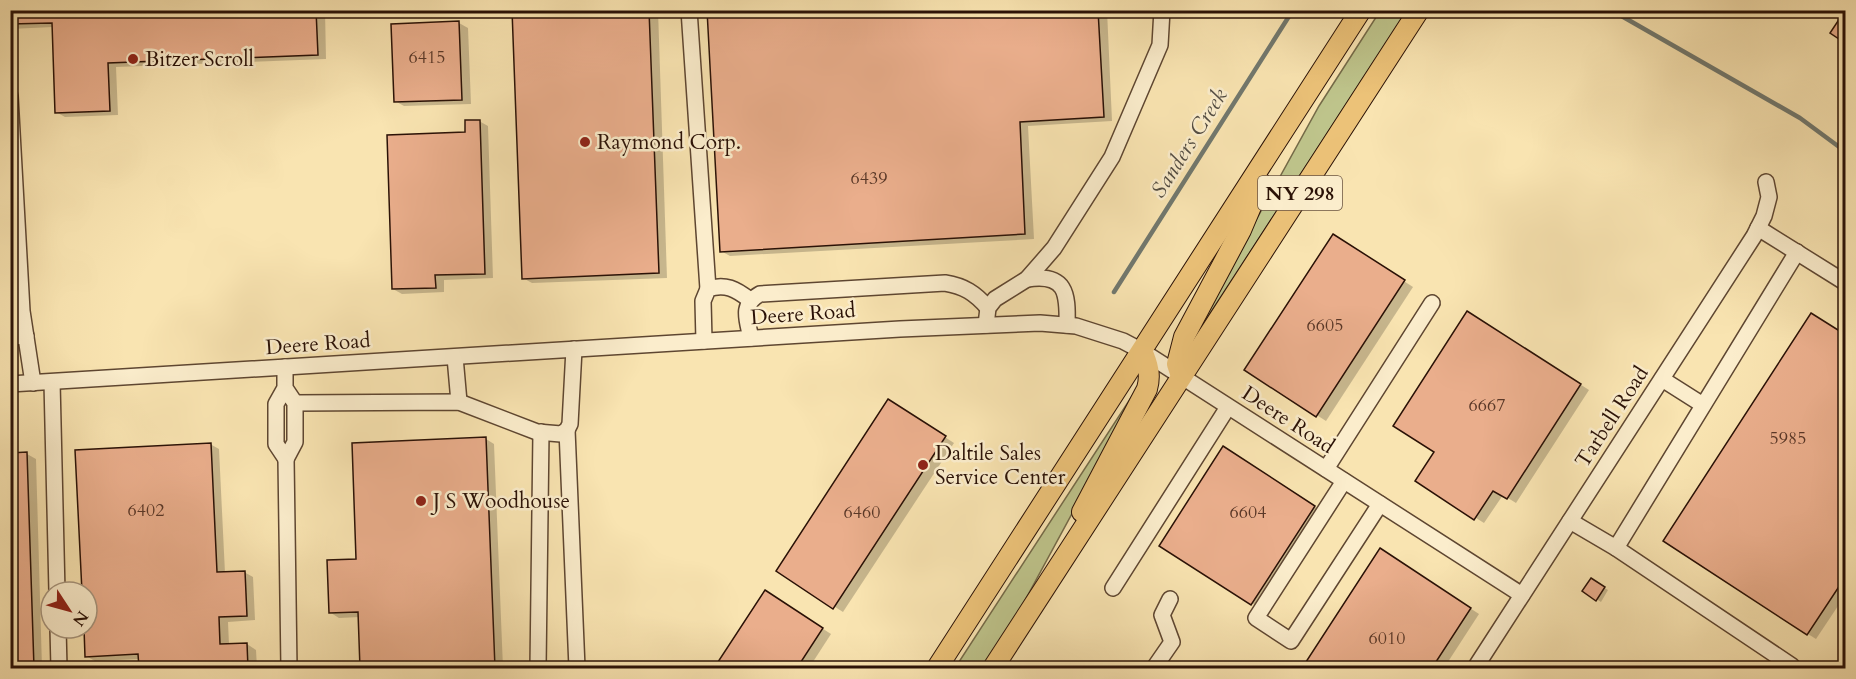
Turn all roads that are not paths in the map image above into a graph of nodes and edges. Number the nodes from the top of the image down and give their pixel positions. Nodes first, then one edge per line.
1 (689, 10) edge
2 (1162, 10) edge
3 (1361, 10) edge
4 (1419, 10) edge
5 (10, 96) edge
6 (1282, 133) junction
7 (1766, 182) dead end
8 (1758, 228) junction
9 (1797, 252) junction
10 (15, 257) edge
11 (1027, 279) junction
12 (1845, 283) edge
13 (708, 289) junction
14 (16, 299) edge
15 (750, 300) junction
16 (1432, 303) dead end
17 (988, 308) junction
18 (986, 325) junction
19 (1067, 325) junction
20 (18, 337) edge
21 (750, 338) junction
22 (704, 341) junction
23 (573, 350) junction
24 (1142, 351) junction
25 (455, 357) junction
26 (285, 367) junction
27 (1182, 376) junction
28 (1662, 379) junction
29 (52, 382) junction
30 (33, 383) junction
31 (10, 384) edge
32 (285, 388) junction
33 (459, 402) junction
34 (295, 403) junction
35 (1703, 405) junction
36 (1228, 406) junction
37 (567, 430) junction
38 (541, 432) junction
39 (286, 459) junction
40 (1326, 469) junction
41 (1344, 481) junction
42 (1380, 504) junction
43 (1570, 521) junction
44 (1616, 548) junction
45 (57, 580) edge
46 (1047, 585) junction
47 (1113, 588) dead end
48 (1522, 595) junction
49 (1170, 599) dead end
50 (58, 640) edge
51 (1792, 666) dead end
52 (59, 669) edge
53 (289, 669) edge
54 (538, 669) edge
55 (577, 669) edge
56 (937, 669) edge
57 (993, 669) edge
58 (1154, 669) edge
59 (1475, 669) edge

1 - 13 street
2 - 11 street
3 - 6 main road, NY 298
4 - 27 main road, NY 298
5 - 10 street
6 - 24 main road, NY 298
6 - 27 main road
7 - 8 street, Tarbell Road
8 - 9 street
8 - 28 street, Tarbell Road
9 - 12 street
9 - 35 street
10 - 14 street
11 - 17 street
11 - 19 street
13 - 15 street
13 - 22 street
14 - 20 street
15 - 17 street
15 - 21 street
16 - 40 street
17 - 18 street
18 - 19 street, Deere Road
18 - 21 street, Deere Road
19 - 24 street, Deere Road
20 - 30 street
21 - 22 street, Deere Road
22 - 23 street, Deere Road
23 - 25 street, Deere Road
23 - 37 street
24 - 27 street, Deere Road
24 - 46 main road
24 - 56 main road, NY 298
25 - 26 street, Deere Road
25 - 33 street
26 - 29 street, Deere Road
26 - 32 street
27 - 36 street, Deere Road
27 - 46 main road, NY 298
28 - 35 street
28 - 43 street, Tarbell Road
29 - 30 street, Deere Road
29 - 45 street
30 - 31 street, Deere Road
32 - 34 street
32 - 39 street
33 - 34 street
33 - 38 street
34 - 39 street
35 - 44 street
36 - 40 street, Deere Road
36 - 47 street
37 - 38 street
37 - 55 street
38 - 54 street
39 - 53 street
40 - 41 street, Deere Road
41 - 42 street, Deere Road
41 - 42 street
42 - 48 street, Deere Road
43 - 44 street
43 - 48 street, Tarbell Road
44 - 51 street
46 - 57 main road, NY 298
48 - 59 street, Tarbell Road
49 - 58 street
50 - 52 street

